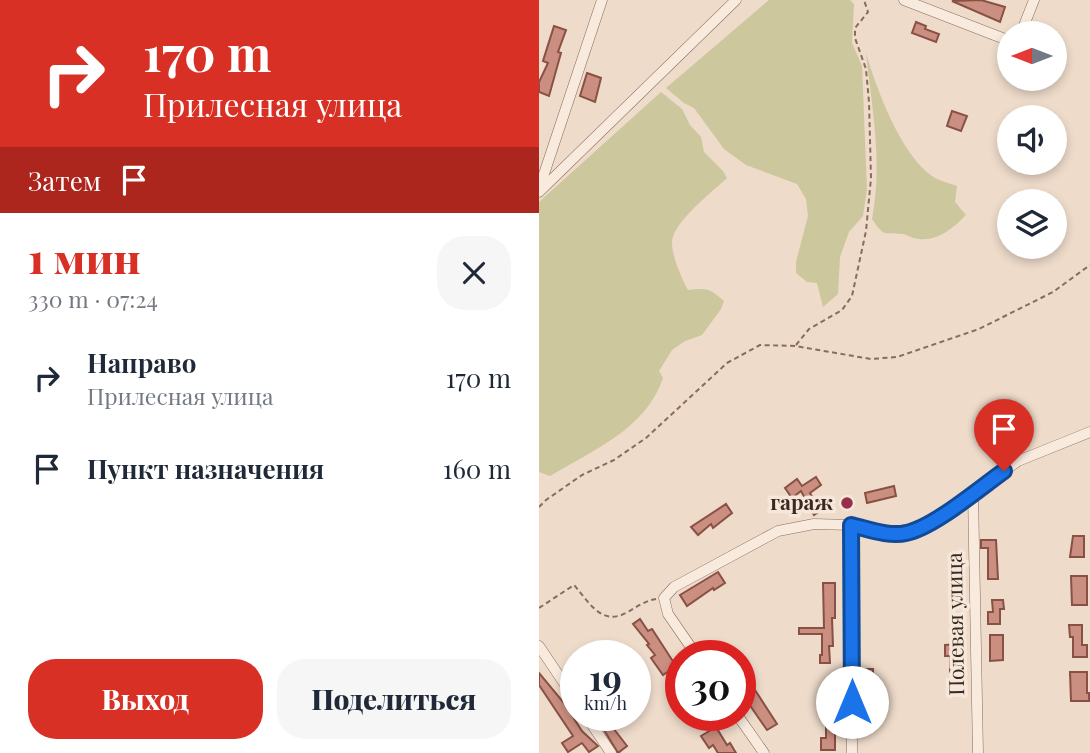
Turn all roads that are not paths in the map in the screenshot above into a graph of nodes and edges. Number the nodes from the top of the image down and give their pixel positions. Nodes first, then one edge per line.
1 (602, 0) edge
2 (736, 0) edge
3 (904, 0) edge
4 (1034, 0) edge
5 (1026, 21) edge
6 (997, 36) edge
7 (539, 191) edge
8 (1090, 432) edge
9 (972, 493) junction
10 (851, 525) junction
11 (686, 640) edge
12 (539, 646) edge
13 (560, 677) edge
14 (596, 731) edge
15 (749, 731) edge
16 (611, 753) edge
17 (764, 753) edge
18 (852, 753) edge
19 (978, 753) edge

1 - 7 street
2 - 7 street
3 - 6 street
4 - 5 street
8 - 9 street
9 - 10 street
9 - 19 street, Полевая улица
10 - 11 street
10 - 18 street
12 - 13 street
14 - 16 street
15 - 17 street

